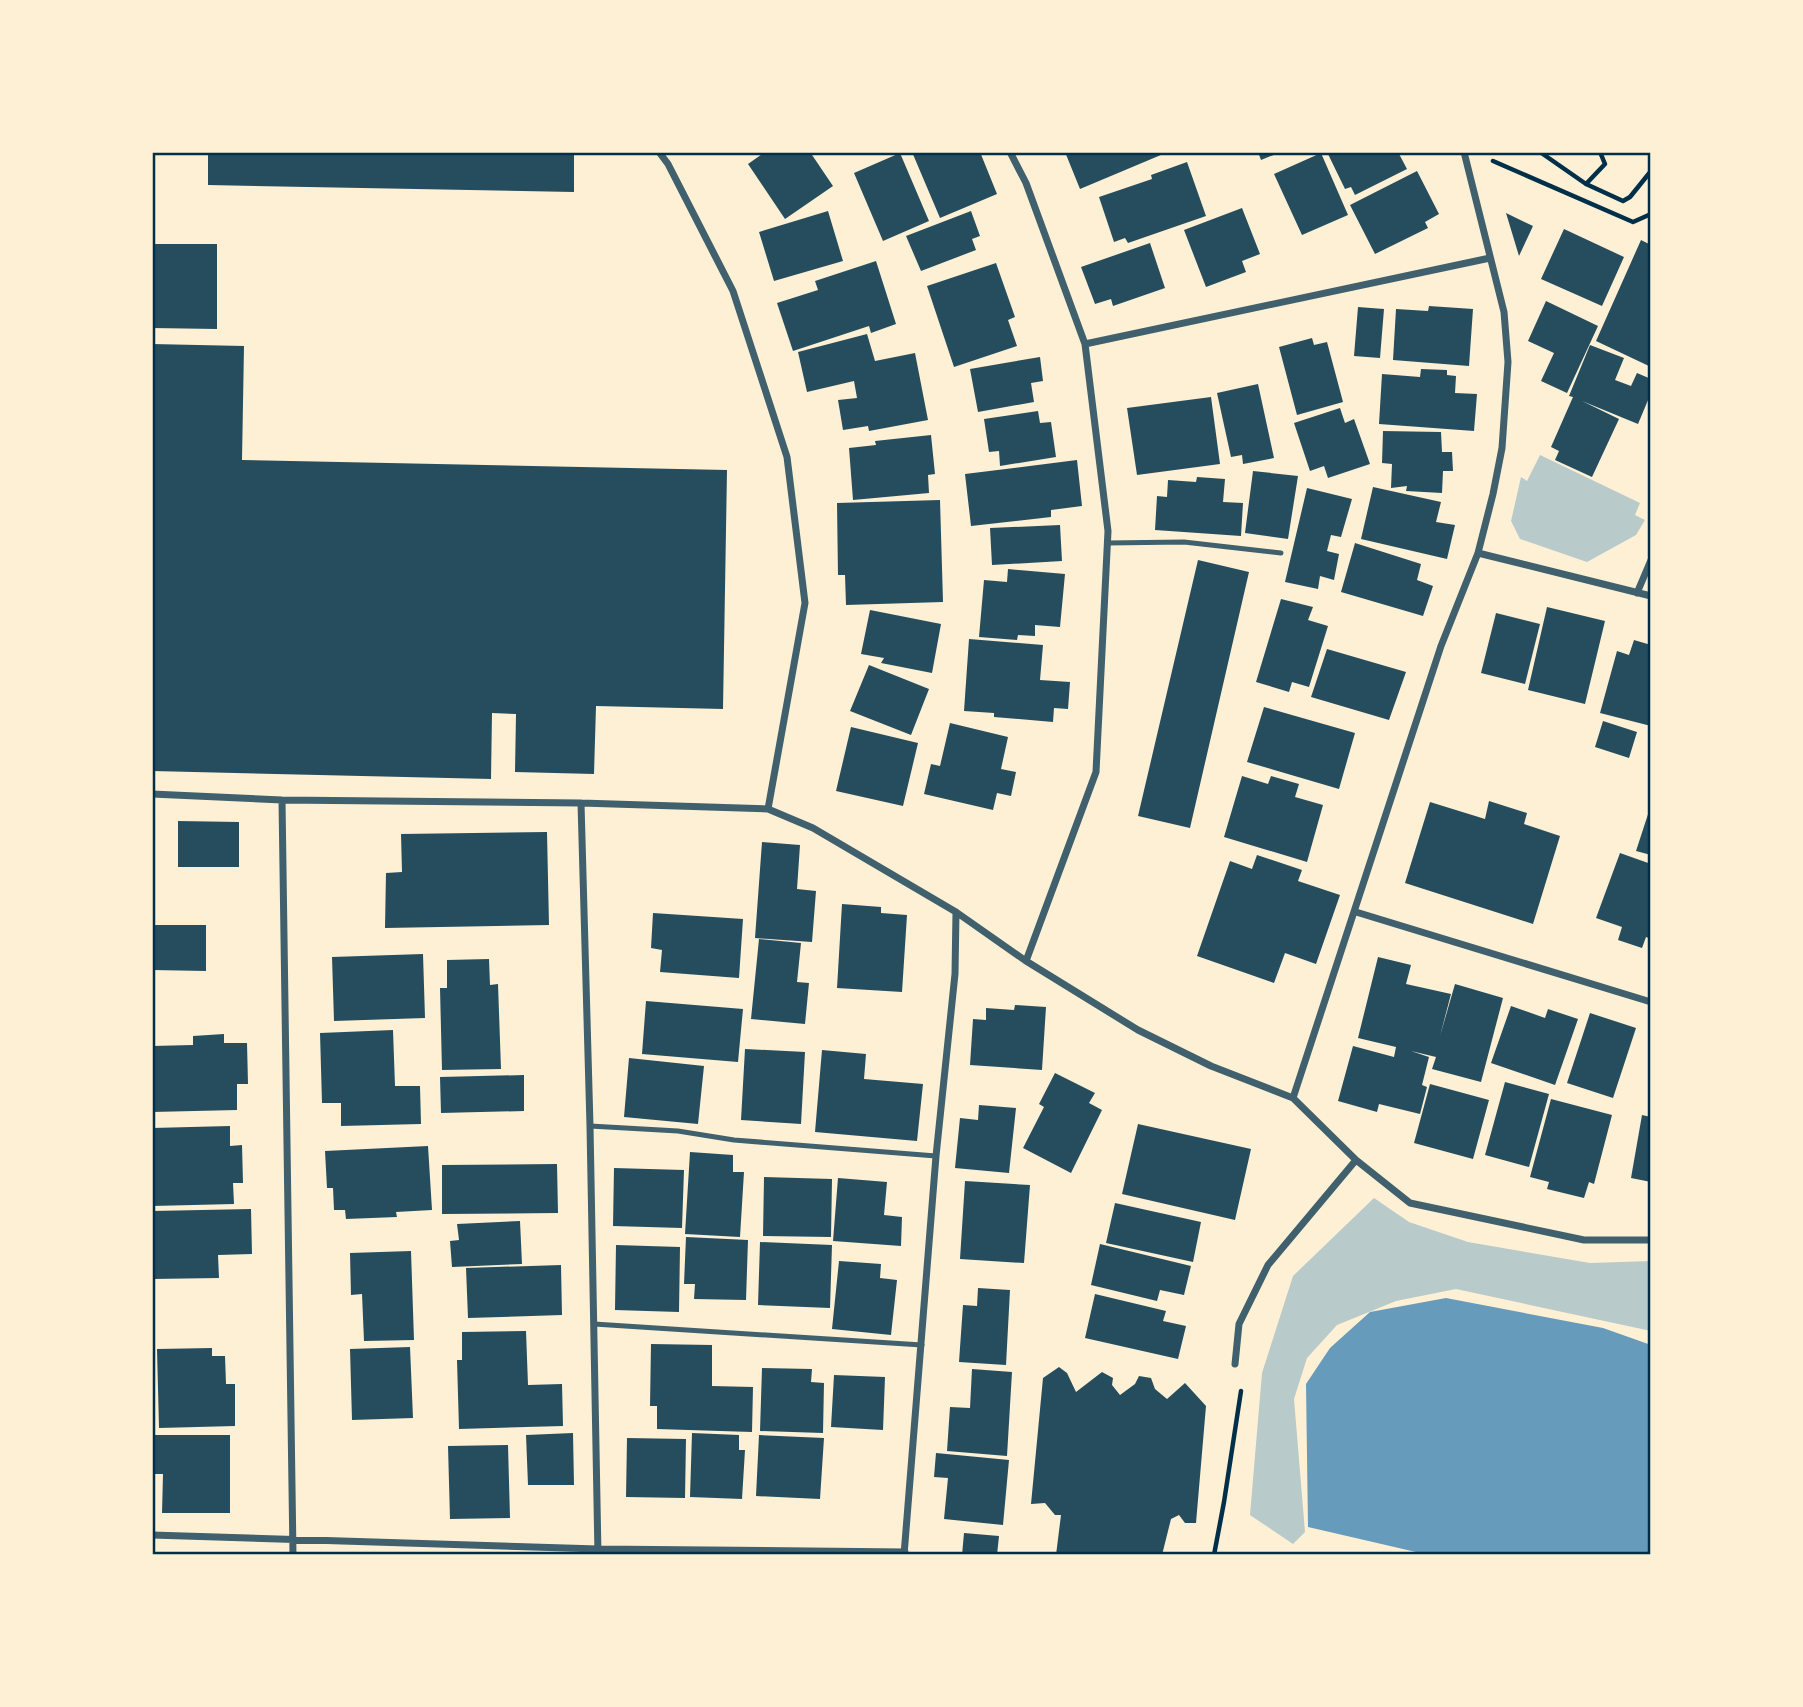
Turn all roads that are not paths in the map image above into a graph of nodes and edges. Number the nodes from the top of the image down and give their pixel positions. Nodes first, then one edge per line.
1 (659, 152) edge
2 (1010, 152) edge
3 (1464, 152) edge
4 (1490, 258) junction
5 (1085, 344) junction
6 (1107, 543) junction
7 (1478, 552) junction
8 (1281, 553) dead end
9 (1651, 560) edge
10 (1637, 593) junction
11 (1651, 596) edge
12 (152, 794) edge
13 (282, 800) junction
14 (581, 803) junction
15 (768, 809) junction
16 (956, 912) junction
17 (1356, 912) junction
18 (1026, 961) junction
19 (1651, 1002) edge
20 (1293, 1098) junction
21 (590, 1126) junction
22 (936, 1156) junction
23 (1356, 1160) junction
24 (1651, 1240) edge
25 (594, 1324) junction
26 (922, 1345) junction
27 (1235, 1364) road end
28 (152, 1535) edge
29 (293, 1539) junction
30 (598, 1552) edge
31 (905, 1553) edge
32 (293, 1555) edge

1 - 15 street
2 - 5 street
3 - 4 street
4 - 5 street
4 - 7 street
5 - 6 street
6 - 8 lane
6 - 18 street
7 - 10 street
7 - 17 street
9 - 10 street
10 - 11 street
12 - 13 street
13 - 14 street
13 - 29 street
14 - 15 street
14 - 21 street
15 - 16 street
16 - 18 street
16 - 22 street
17 - 19 street
17 - 20 street
18 - 20 street
20 - 23 street
21 - 22 lane
21 - 25 street
22 - 26 street
23 - 24 street
23 - 27 street
25 - 26 lane
25 - 30 street
26 - 31 street
28 - 29 street
29 - 30 street
29 - 32 street
30 - 31 street

